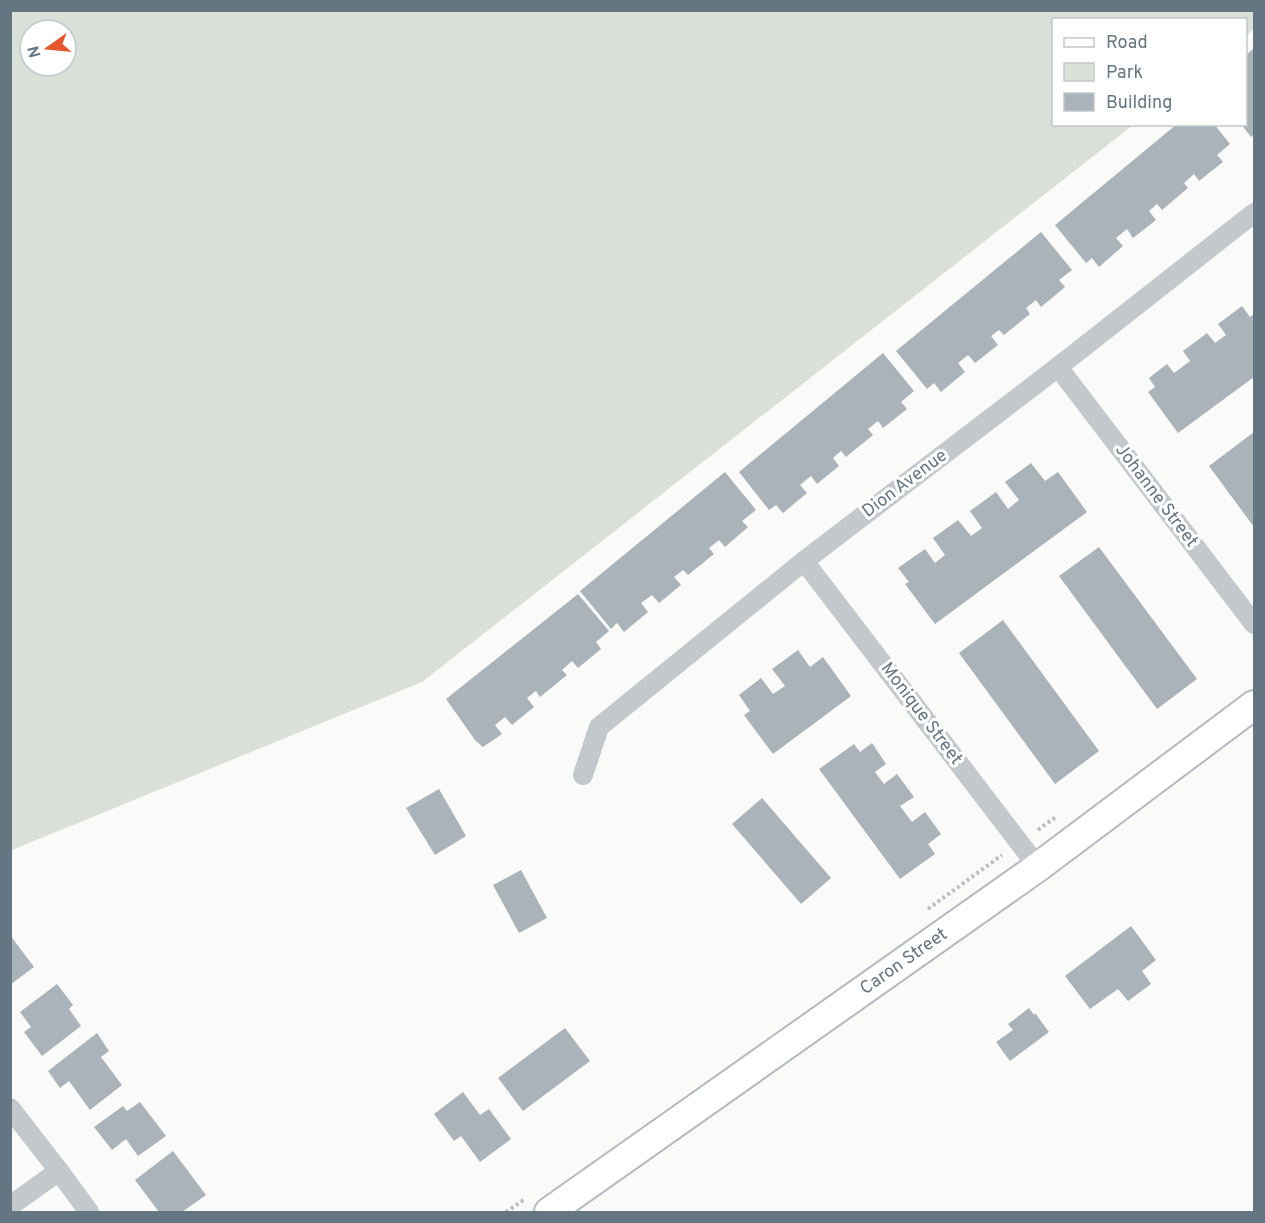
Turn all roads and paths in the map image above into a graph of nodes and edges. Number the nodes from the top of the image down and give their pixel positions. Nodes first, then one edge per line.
1 (1254, 213) edge
2 (1058, 367) junction
3 (804, 561) junction
4 (1254, 624) edge
5 (1254, 705) edge
6 (583, 775) dead end
7 (1038, 867) junction
8 (10, 1108) edge
9 (59, 1171) junction
10 (10, 1206) edge
11 (89, 1212) edge
12 (549, 1212) edge

1 - 2 street, Dion Avenue
2 - 3 street, Dion Avenue
2 - 4 street, Johanne Street
3 - 6 street, Dion Avenue
3 - 7 street, Monique Street
5 - 7 street, Caron Street
7 - 12 street, Caron Street
8 - 9 street
9 - 10 street
9 - 11 street

